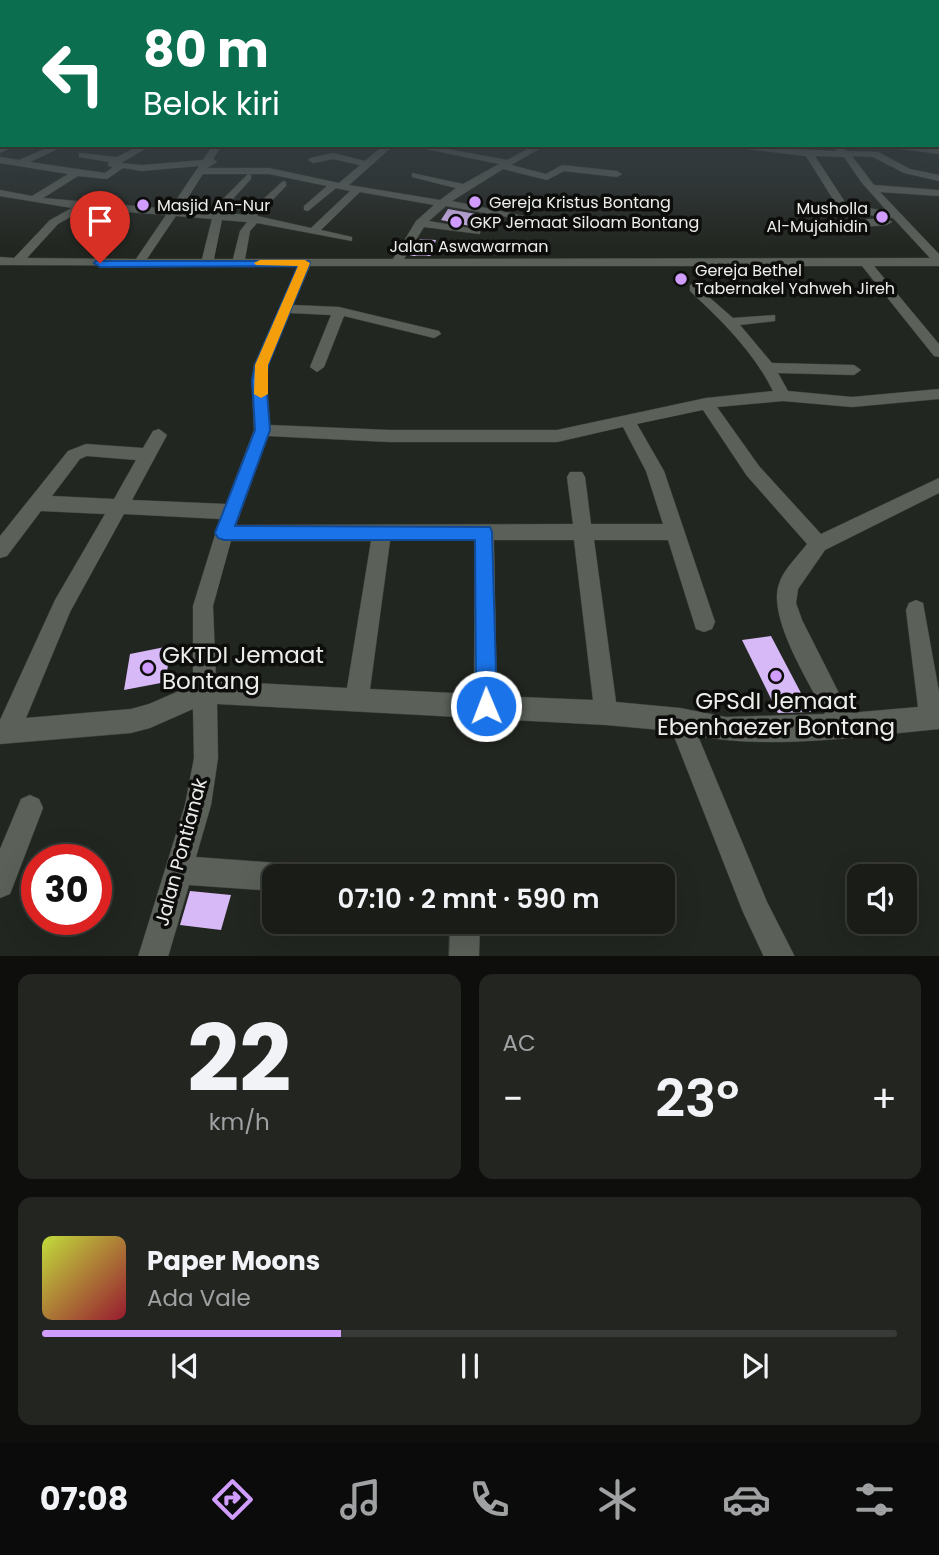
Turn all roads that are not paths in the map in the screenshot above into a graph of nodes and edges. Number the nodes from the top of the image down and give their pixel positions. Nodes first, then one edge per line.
1 (4, 161) edge
2 (26, 161) edge
3 (106, 161) edge
4 (120, 161) edge
5 (207, 161) edge
6 (352, 161) edge
7 (371, 161) edge
8 (493, 161) edge
9 (512, 161) edge
10 (813, 161) edge
11 (851, 161) edge
12 (891, 161) edge
13 (269, 162) dead end
14 (21, 163) junction
15 (116, 163) junction
16 (367, 164) junction
17 (505, 164) junction
18 (202, 167) junction
19 (76, 173) junction
20 (617, 174) dead end
21 (415, 175) dead end
22 (248, 177) dead end
23 (939, 178) edge
24 (283, 184) dead end
25 (338, 186) junction
26 (462, 187) junction
27 (872, 188) junction
28 (358, 189) junction
29 (81, 192) dead end
30 (0, 193) edge
31 (939, 193) edge
32 (33, 199) junction
33 (442, 202) junction
34 (62, 204) junction
35 (83, 206) junction
36 (819, 206) dead end
37 (307, 208) dead end
38 (848, 208) junction
39 (125, 209) junction
40 (174, 212) junction
41 (216, 215) junction
42 (520, 218) dead end
43 (898, 218) junction
44 (251, 219) junction
45 (868, 222) junction
46 (421, 223) junction
47 (314, 231) junction
48 (476, 232) dead end
49 (92, 233) dead end
50 (859, 233) dead end
51 (348, 239) dead end
52 (0, 261) edge
53 (18, 261) junction
54 (397, 262) junction
55 (865, 262) junction
56 (939, 262) edge
57 (139, 263) junction
58 (207, 263) junction
59 (238, 263) junction
60 (305, 263) junction
61 (694, 288) dead end
62 (286, 309) junction
63 (339, 311) junction
64 (770, 318) dead end
65 (730, 322) junction
66 (434, 334) dead end
67 (939, 353) edge
68 (317, 367) dead end
69 (770, 368) junction
70 (854, 370) dead end
71 (939, 394) edge
72 (783, 396) junction
73 (706, 403) junction
74 (626, 419) junction
75 (262, 430) junction
76 (159, 435) dead end
77 (148, 456) junction
78 (576, 477) dead end
79 (939, 485) edge
80 (36, 503) junction
81 (118, 508) junction
82 (228, 523) junction
83 (382, 531) junction
84 (484, 532) junction
85 (584, 532) junction
86 (676, 532) junction
87 (818, 544) junction
88 (0, 551) edge
89 (916, 610) dead end
90 (704, 622) dead end
91 (204, 692) junction
92 (357, 701) junction
93 (486, 706) junction
94 (606, 713) junction
95 (935, 718) edge
96 (680, 720) junction
97 (843, 726) junction
98 (4, 732) edge
99 (30, 808) dead end
100 (178, 870) junction
101 (262, 876) edge
102 (0, 884) edge
103 (465, 934) edge
104 (153, 956) edge
105 (464, 956) edge
106 (779, 956) edge

1 - 14 street
2 - 14 street
3 - 15 street
4 - 15 street
5 - 18 street
6 - 16 street
7 - 16 street
8 - 17 street
9 - 17 street
10 - 38 street
11 - 27 street
12 - 23 street
13 - 18 street
14 - 19 street
15 - 18 street
15 - 19 street
16 - 25 street
17 - 20 street
17 - 26 street
18 - 25 street
18 - 40 street
19 - 32 street
21 - 26 street
22 - 41 street
24 - 44 street
25 - 28 street
25 - 37 street
26 - 33 street
27 - 31 street
27 - 43 street
28 - 33 street
28 - 47 street
29 - 34 street
30 - 32 street
32 - 34 street
33 - 42 street
33 - 46 street
34 - 35 street
35 - 39 street
35 - 53 street
36 - 38 street
38 - 43 street
38 - 45 street
39 - 40 street
39 - 49 street
40 - 41 street
40 - 57 street
41 - 44 street
41 - 58 street
43 - 45 street
43 - 56 street
44 - 47 street
44 - 59 street
45 - 50 street
46 - 48 street
46 - 54 street
47 - 51 street
52 - 53 street, Jalan Aswawarman
53 - 57 street, Jalan Aswawarman
54 - 55 street, Jalan Aswawarman
54 - 60 street, Jalan Aswawarman
55 - 56 street, Jalan Aswawarman
55 - 67 street
57 - 58 street, Jalan Aswawarman
58 - 59 street, Jalan Aswawarman
59 - 60 street, Jalan Aswawarman
60 - 62 street, Jalan Pontianak
61 - 65 street
62 - 63 street
62 - 75 street, Jalan Pontianak
63 - 66 street
63 - 68 street
64 - 65 street
65 - 69 street
69 - 70 street
69 - 72 street
71 - 72 street
72 - 73 street
73 - 74 street
73 - 87 street
74 - 75 street
74 - 86 street
75 - 82 street, Jalan Pontianak
76 - 77 street
77 - 80 street
77 - 81 street
78 - 85 street
79 - 87 street
80 - 81 street
80 - 88 street
81 - 82 street
81 - 98 street
82 - 83 street
82 - 91 street, Jalan Pontianak
83 - 84 street
83 - 92 street
84 - 85 street
84 - 93 street
85 - 86 street
85 - 94 street
86 - 90 street
87 - 97 street
89 - 95 street
91 - 92 street
91 - 98 street
91 - 100 street, Jalan Pontianak
92 - 93 street
93 - 94 street
94 - 96 street
95 - 97 street
96 - 97 street
96 - 106 street
99 - 102 street
100 - 101 street
100 - 104 street, Jalan Pontianak
103 - 105 street

